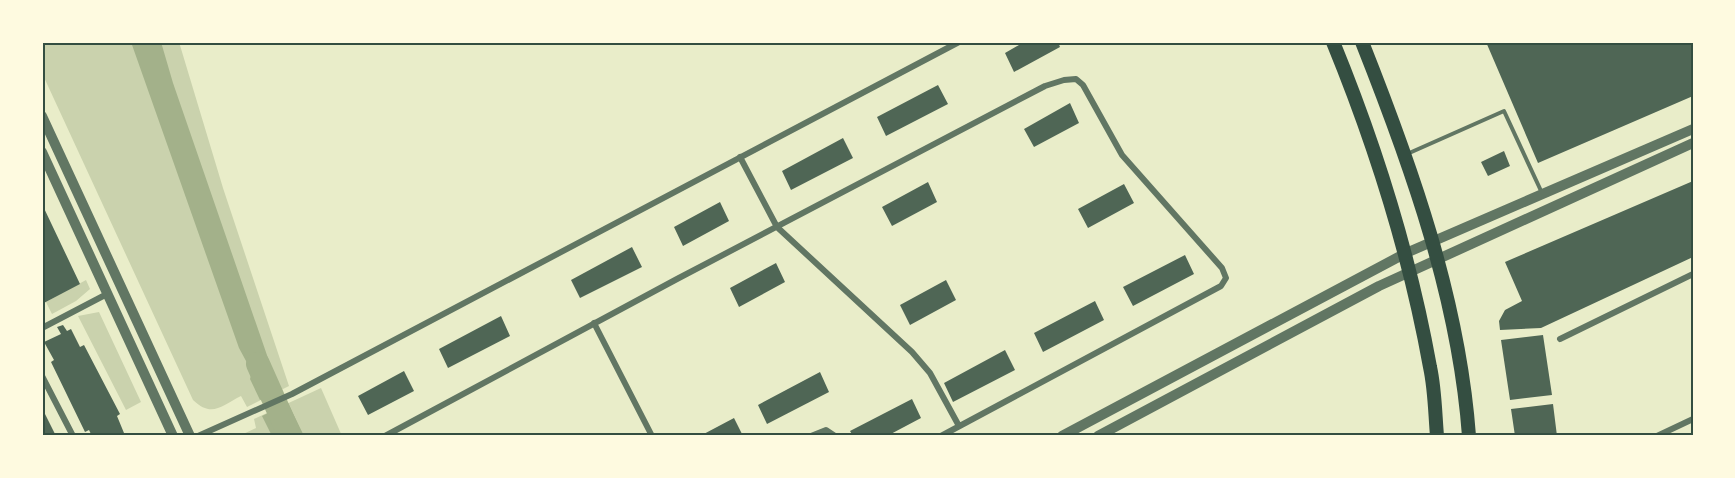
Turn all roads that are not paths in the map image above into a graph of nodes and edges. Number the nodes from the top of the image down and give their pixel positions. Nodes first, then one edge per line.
1 (958, 42) edge
2 (1333, 42) edge
3 (1362, 42) edge
4 (42, 116) edge
5 (1693, 129) edge
6 (1693, 143) edge
7 (42, 152) edge
8 (1405, 155) junction
9 (740, 157) junction
10 (1542, 194) junction
11 (777, 227) junction
12 (1432, 242) junction
13 (1406, 254) junction
14 (1437, 258) junction
15 (1411, 271) junction
16 (1693, 274) edge
17 (107, 294) junction
18 (594, 323) junction
19 (42, 328) edge
20 (1560, 339) dead end
21 (42, 376) edge
22 (1693, 419) edge
23 (959, 426) junction
24 (73, 436) edge
25 (173, 436) edge
26 (190, 436) edge
27 (198, 436) edge
28 (385, 436) edge
29 (652, 436) edge
30 (811, 436) edge
31 (835, 436) edge
32 (941, 436) edge
33 (1062, 436) edge
34 (1098, 436) edge
35 (1437, 436) edge
36 (1469, 436) edge
37 (1657, 436) edge

1 - 9 street
2 - 13 main road
3 - 8 main road
4 - 26 street
5 - 10 street
6 - 14 street
7 - 17 street
8 - 10 lane
8 - 12 main road
9 - 11 street
9 - 27 street
10 - 12 street
11 - 18 street
11 - 23 street
11 - 23 street
12 - 13 street
12 - 14 main road
13 - 15 main road
13 - 33 street
14 - 15 street
14 - 36 main road
15 - 34 street
15 - 35 main road
16 - 20 street
17 - 19 street
17 - 25 street
18 - 28 street
18 - 29 street
21 - 24 street
22 - 37 street
23 - 32 street
30 - 31 street

